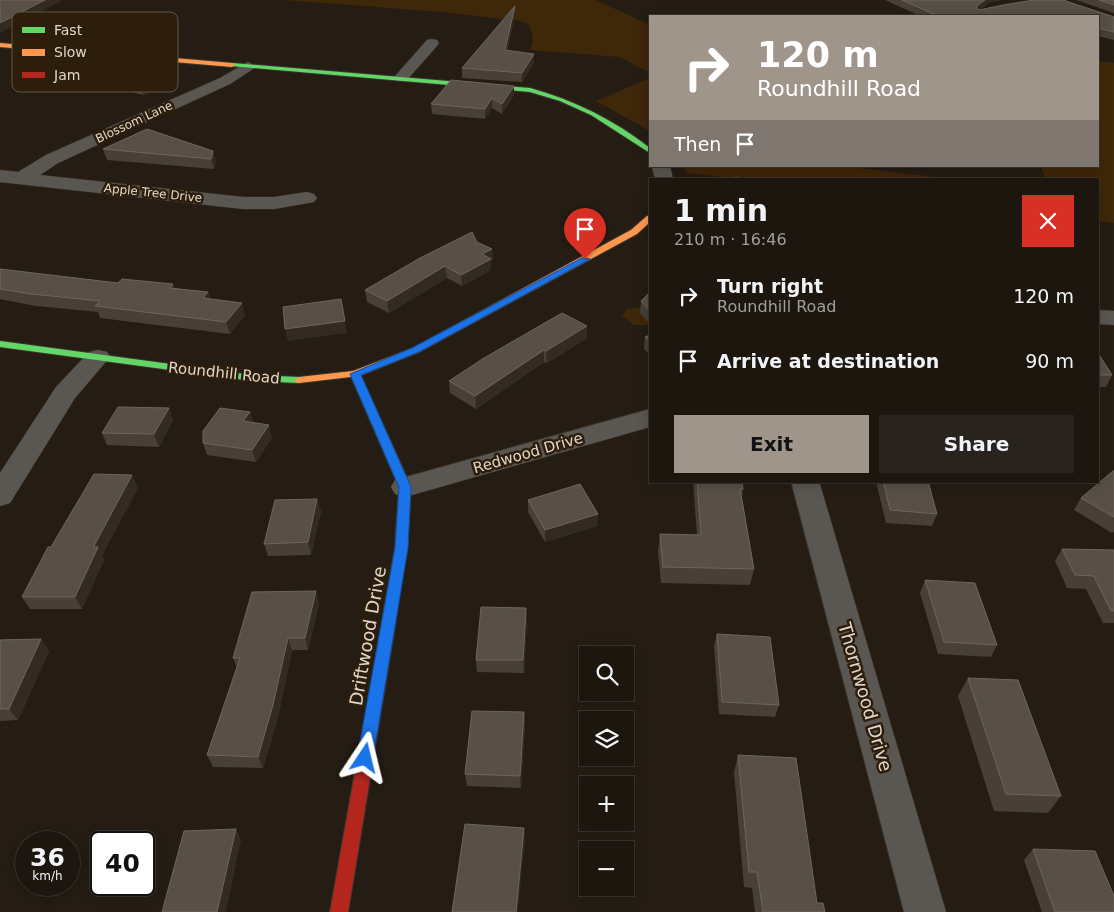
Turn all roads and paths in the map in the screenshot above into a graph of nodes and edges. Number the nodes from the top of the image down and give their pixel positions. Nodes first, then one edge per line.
1 (432, 44) dead end
2 (178, 60) edge
3 (248, 66) junction
4 (401, 78) junction
5 (649, 150) edge
6 (0, 176) edge
7 (20, 178) junction
8 (307, 198) dead end
9 (649, 219) edge
10 (1099, 318) edge
11 (1114, 318) edge
12 (0, 344) edge
13 (98, 358) junction
14 (355, 374) junction
15 (649, 418) edge
16 (806, 483) edge
17 (405, 487) junction
18 (0, 496) edge
19 (339, 912) edge
20 (925, 912) edge

1 - 4 street
2 - 3 street
3 - 4 street
3 - 7 street, Blossom Lane
4 - 5 street
6 - 7 street, Apple Tree Drive
7 - 8 street, Apple Tree Drive
9 - 14 street, Roundhill Road
10 - 11 street
12 - 13 street, Roundhill Road
13 - 14 street, Roundhill Road
13 - 18 street
14 - 17 street, Driftwood Drive
15 - 17 street, Redwood Drive
16 - 20 street, Thornwood Drive
17 - 19 street, Driftwood Drive

